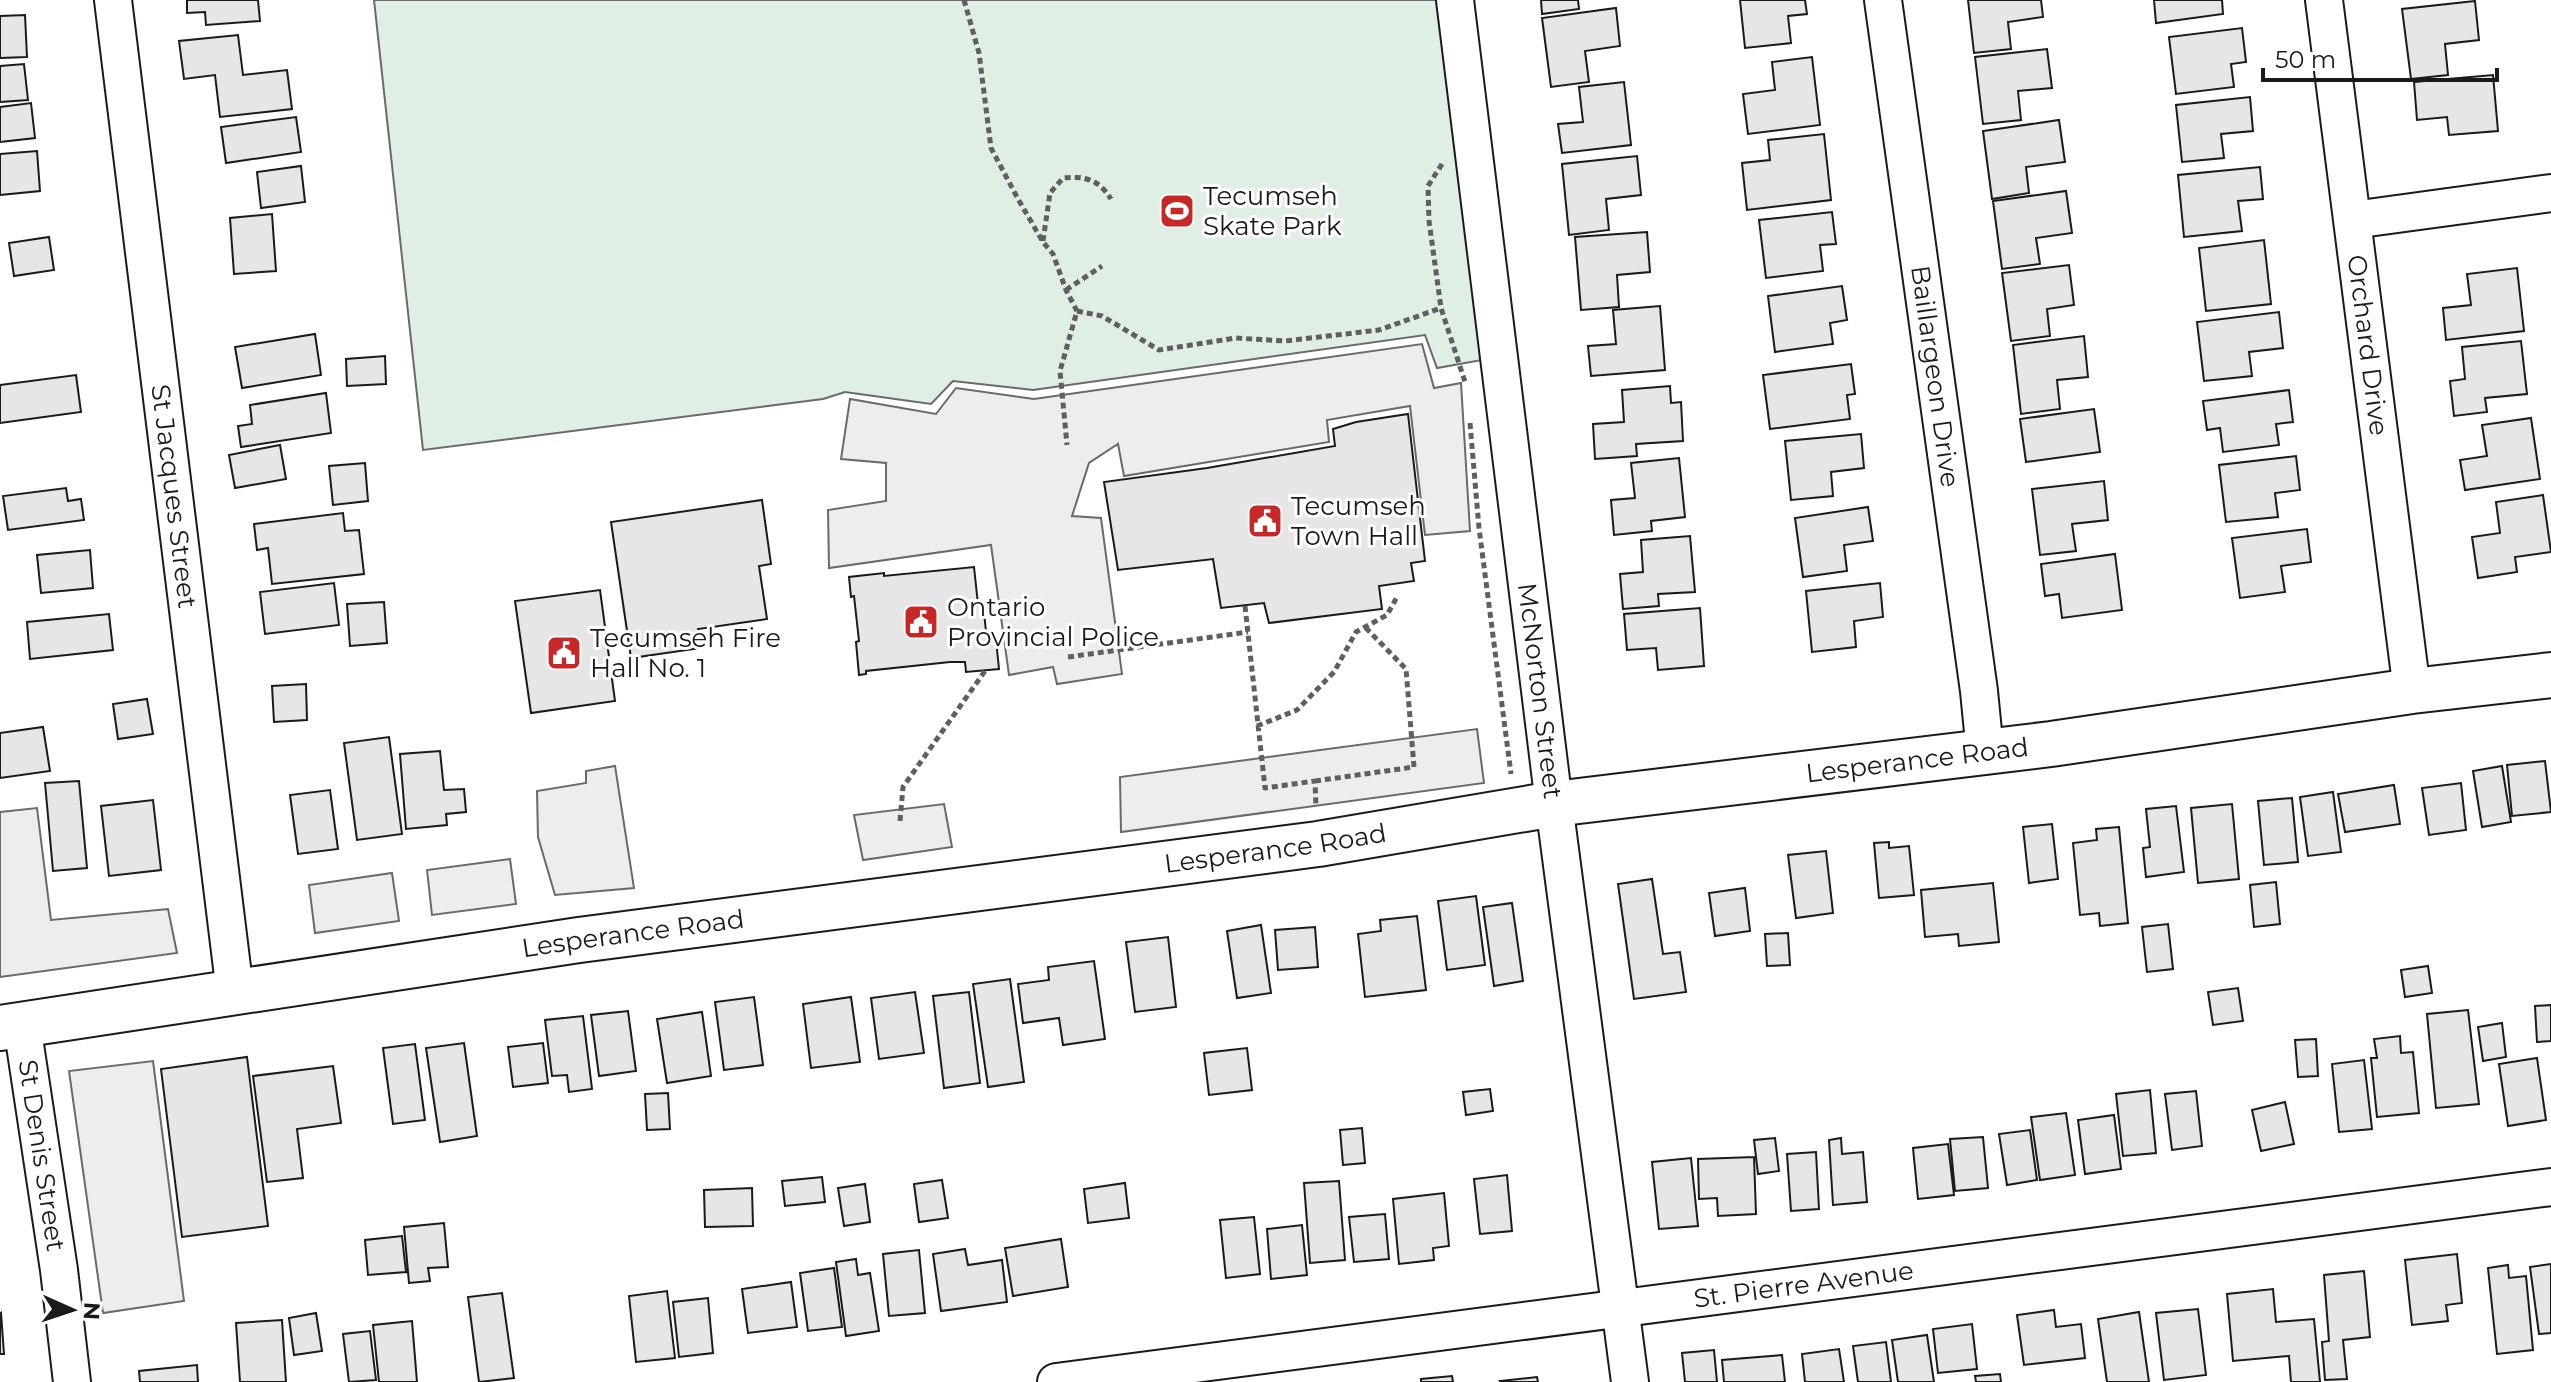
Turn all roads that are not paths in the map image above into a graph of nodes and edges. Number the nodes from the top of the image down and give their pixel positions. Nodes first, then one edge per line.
1 (113, 0) edge
2 (1455, 0) edge
3 (1883, 0) edge
4 (2324, 0) edge
5 (2551, 193) edge
6 (2353, 220) junction
7 (2551, 675) edge
8 (2412, 691) junction
9 (1985, 752) junction
10 (1554, 804) junction
11 (235, 992) junction
12 (11, 1026) edge
13 (2551, 1187) edge
14 (1621, 1310) junction
15 (72, 1382) edge
16 (1056, 1382) edge
17 (1630, 1382) edge

1 - 11 street, St Jacques Street
2 - 10 street, McNorton Street
3 - 9 street, Baillargeon Drive
4 - 6 street, Orchard Drive
5 - 6 street
6 - 8 street, Orchard Drive
7 - 8 main road, Lesperance Road
8 - 9 main road, Lesperance Road
9 - 10 main road, Lesperance Road
10 - 11 main road, Lesperance Road
10 - 14 street, McNorton Street
11 - 12 main road, Lesperance Road
12 - 15 street, St Denis Street
13 - 14 street, St. Pierre Avenue
14 - 16 street, St. Pierre Avenue
14 - 17 street, McNorton Street

